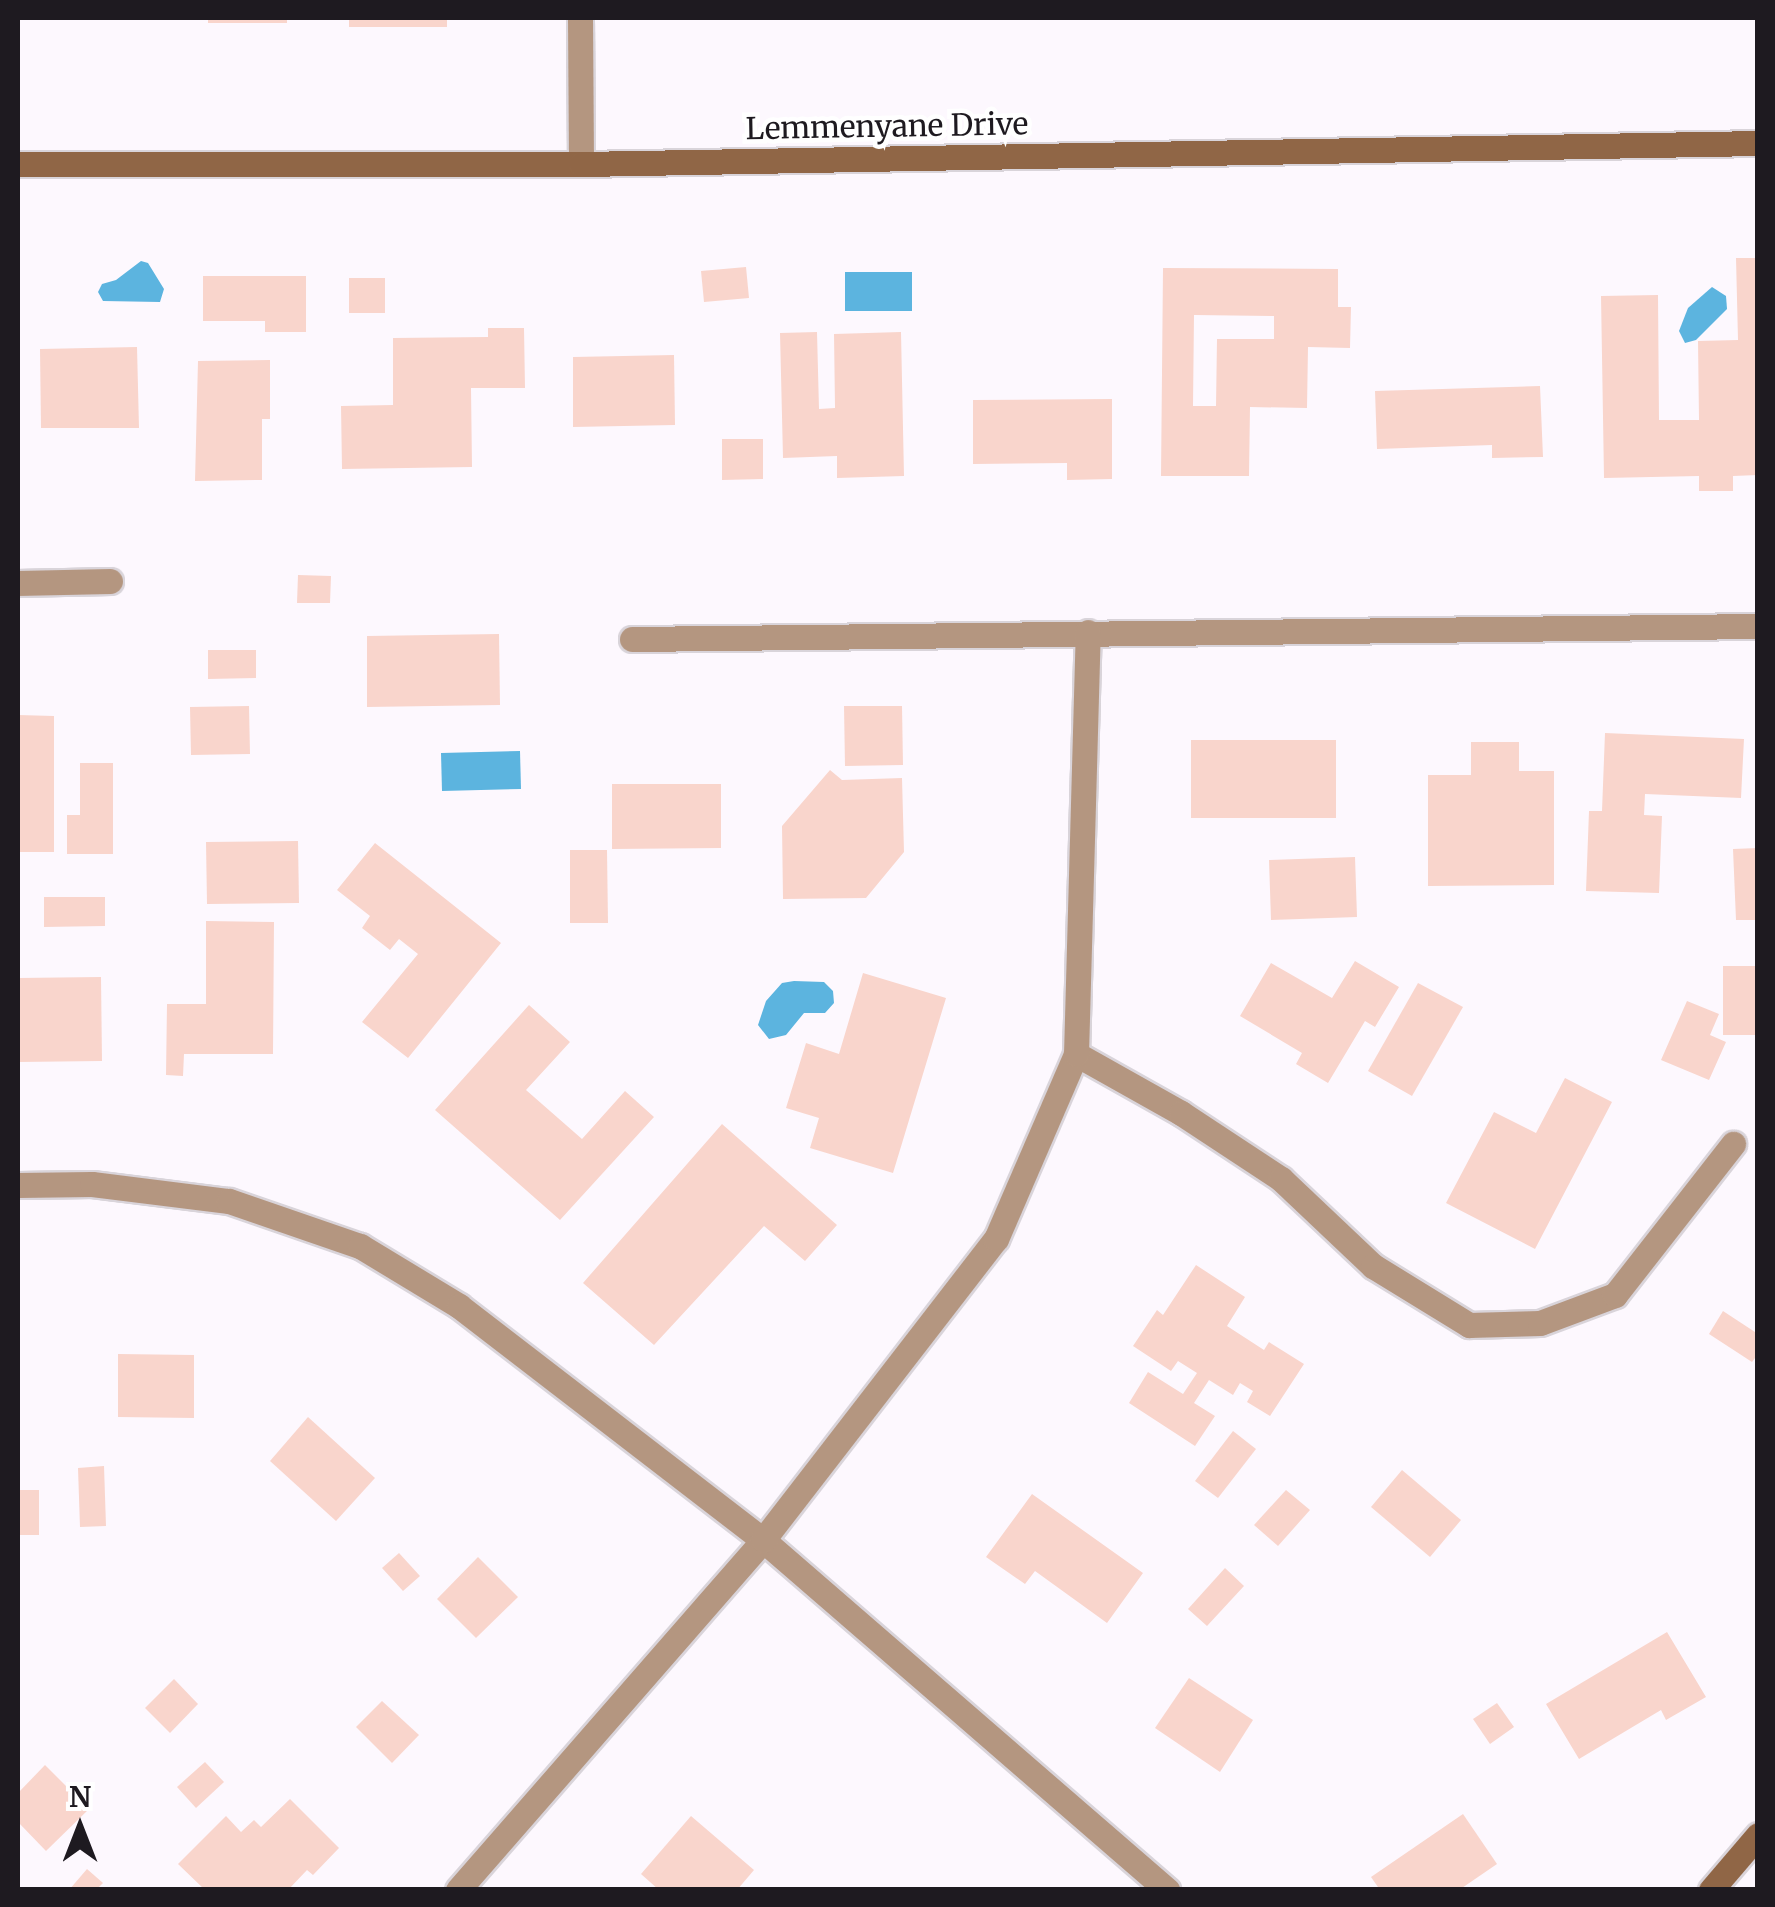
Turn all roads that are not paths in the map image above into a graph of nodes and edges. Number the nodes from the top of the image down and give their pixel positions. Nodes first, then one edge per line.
1 (580, 18) edge
2 (1758, 143) edge
3 (18, 164) edge
4 (581, 164) junction
5 (110, 581) dead end
6 (18, 583) edge
7 (1758, 626) edge
8 (1088, 632) junction
9 (632, 640) dead end
10 (1076, 1054) junction
11 (1733, 1144) dead end
12 (18, 1186) edge
13 (763, 1540) junction
14 (1758, 1835) edge
15 (458, 1890) edge
16 (1167, 1890) edge
17 (1711, 1890) edge

1 - 4 street
2 - 4 street, Lemmenyane Drive
3 - 4 street, Lemmenyane Drive
5 - 6 street
7 - 8 street
8 - 9 street
8 - 10 street
10 - 11 street
10 - 13 street
12 - 13 street
13 - 15 street
13 - 16 street
14 - 17 street

